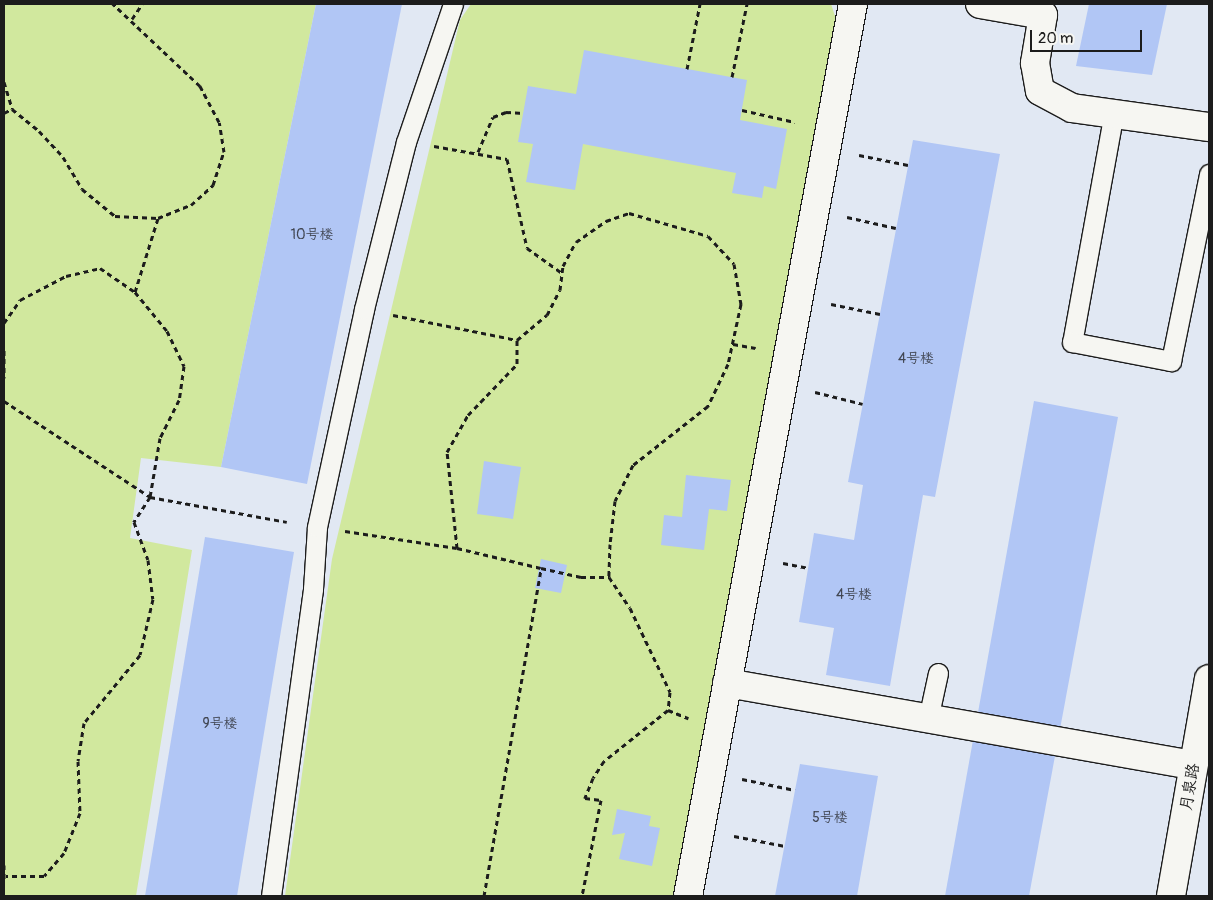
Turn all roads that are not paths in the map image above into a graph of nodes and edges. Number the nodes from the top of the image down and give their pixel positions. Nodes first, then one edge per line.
1 (453, 4) edge
2 (853, 4) edge
3 (980, 4) edge
4 (1044, 10) edge
5 (1114, 112) junction
6 (1209, 128) edge
7 (1209, 174) edge
8 (938, 673) dead end
9 (1209, 679) edge
10 (727, 683) junction
11 (928, 719) junction
12 (1193, 765) junction
13 (271, 896) edge
14 (688, 896) edge
15 (1171, 896) edge

1 - 13 lane
2 - 10 street
3 - 4 street
4 - 5 street
5 - 6 street
5 - 7 lane
8 - 11 lane
9 - 12 street, 月泉路
10 - 11 street
10 - 14 street
11 - 12 street
12 - 15 street, 月泉路

